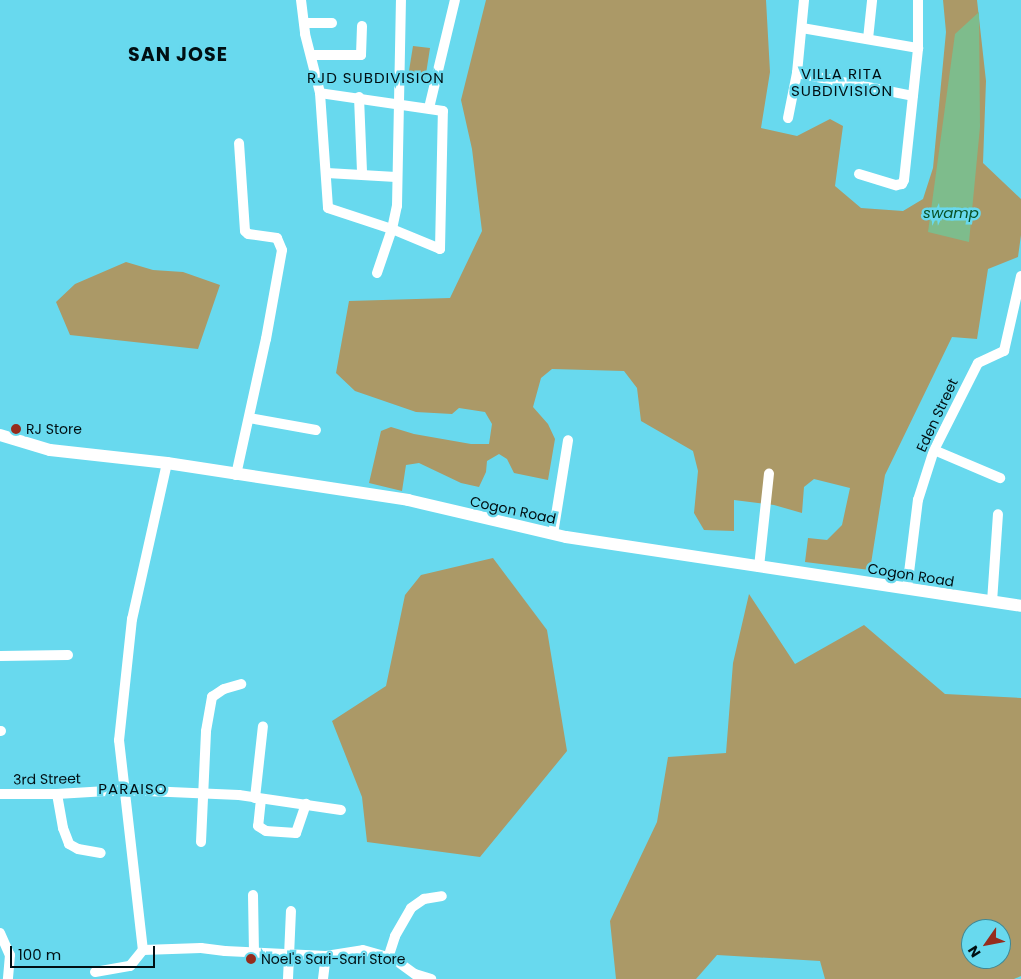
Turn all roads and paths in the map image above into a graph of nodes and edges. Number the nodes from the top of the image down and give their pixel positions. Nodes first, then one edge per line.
1 (300, 0) edge
2 (402, 0) edge
3 (455, 0) edge
4 (804, 0) edge
5 (872, 0) edge
6 (918, 0) edge
7 (304, 23) junction
8 (332, 23) dead end
9 (362, 26) dead end
10 (802, 28) junction
11 (868, 39) junction
12 (918, 48) junction
13 (311, 55) junction
14 (797, 73) junction
15 (320, 93) junction
16 (913, 96) junction
17 (359, 97) junction
18 (399, 104) junction
19 (429, 108) junction
20 (788, 118) dead end
21 (239, 143) dead end
22 (327, 173) junction
23 (362, 173) junction
24 (859, 174) dead end
25 (396, 177) junction
26 (392, 229) junction
27 (377, 273) dead end
28 (1021, 276) edge
29 (249, 418) junction
30 (316, 430) dead end
31 (0, 435) edge
32 (568, 440) dead end
33 (934, 450) junction
34 (167, 463) junction
35 (769, 474) dead end
36 (236, 475) junction
37 (1000, 478) dead end
38 (998, 514) dead end
39 (553, 534) junction
40 (759, 567) junction
41 (906, 590) junction
42 (992, 602) junction
43 (1021, 606) edge
44 (68, 655) dead end
45 (0, 656) edge
46 (241, 684) dead end
47 (263, 726) dead end
48 (124, 790) junction
49 (0, 794) edge
50 (57, 794) junction
51 (202, 794) junction
52 (258, 799) junction
53 (306, 804) junction
54 (341, 810) dead end
55 (201, 842) dead end
56 (100, 853) dead end
57 (253, 895) dead end
58 (442, 896) dead end
59 (291, 911) dead end
60 (0, 933) edge
61 (143, 950) junction
62 (254, 952) junction
63 (290, 954) junction
64 (326, 956) junction
65 (388, 958) junction
66 (95, 972) dead end
67 (8, 979) edge
68 (288, 979) edge
69 (323, 979) edge
70 (431, 979) edge

1 - 7 street
2 - 18 street
3 - 19 street
4 - 10 street
5 - 11 street
6 - 12 street
7 - 8 street
7 - 13 street
9 - 13 street
10 - 11 street
10 - 14 street
11 - 12 street
12 - 16 street
13 - 15 street
14 - 16 street
14 - 20 street
15 - 17 street
15 - 22 street
16 - 24 street
17 - 18 street
17 - 23 street
18 - 19 street
18 - 25 street
19 - 26 street
21 - 29 street
22 - 23 street
22 - 26 street
23 - 25 street
25 - 26 street
26 - 27 street
28 - 33 street, Eden Street
29 - 30 street
29 - 36 street
31 - 34 street, Cogon Road
32 - 39 street
33 - 37 street
33 - 41 street, Eden Street
34 - 36 street, Cogon Road
34 - 48 street
35 - 40 street
36 - 39 street, Cogon Road
38 - 42 street
39 - 40 street, Cogon Road
40 - 41 street, Cogon Road
41 - 42 street, Cogon Road
42 - 43 street, Cogon Road
44 - 45 street
46 - 51 street
47 - 52 street
48 - 50 street, 3rd Street
48 - 51 street, 3rd Street
48 - 61 street
49 - 50 street, 3rd Street
50 - 56 street
51 - 52 street, 3rd Street
51 - 55 street
52 - 53 street, 3rd Street
52 - 53 street
53 - 54 street, 3rd Street
57 - 62 street
58 - 65 street
59 - 63 street
60 - 67 street
61 - 62 street
61 - 66 street
62 - 63 street
63 - 64 street
63 - 68 street
64 - 65 street
64 - 69 street
65 - 70 street

